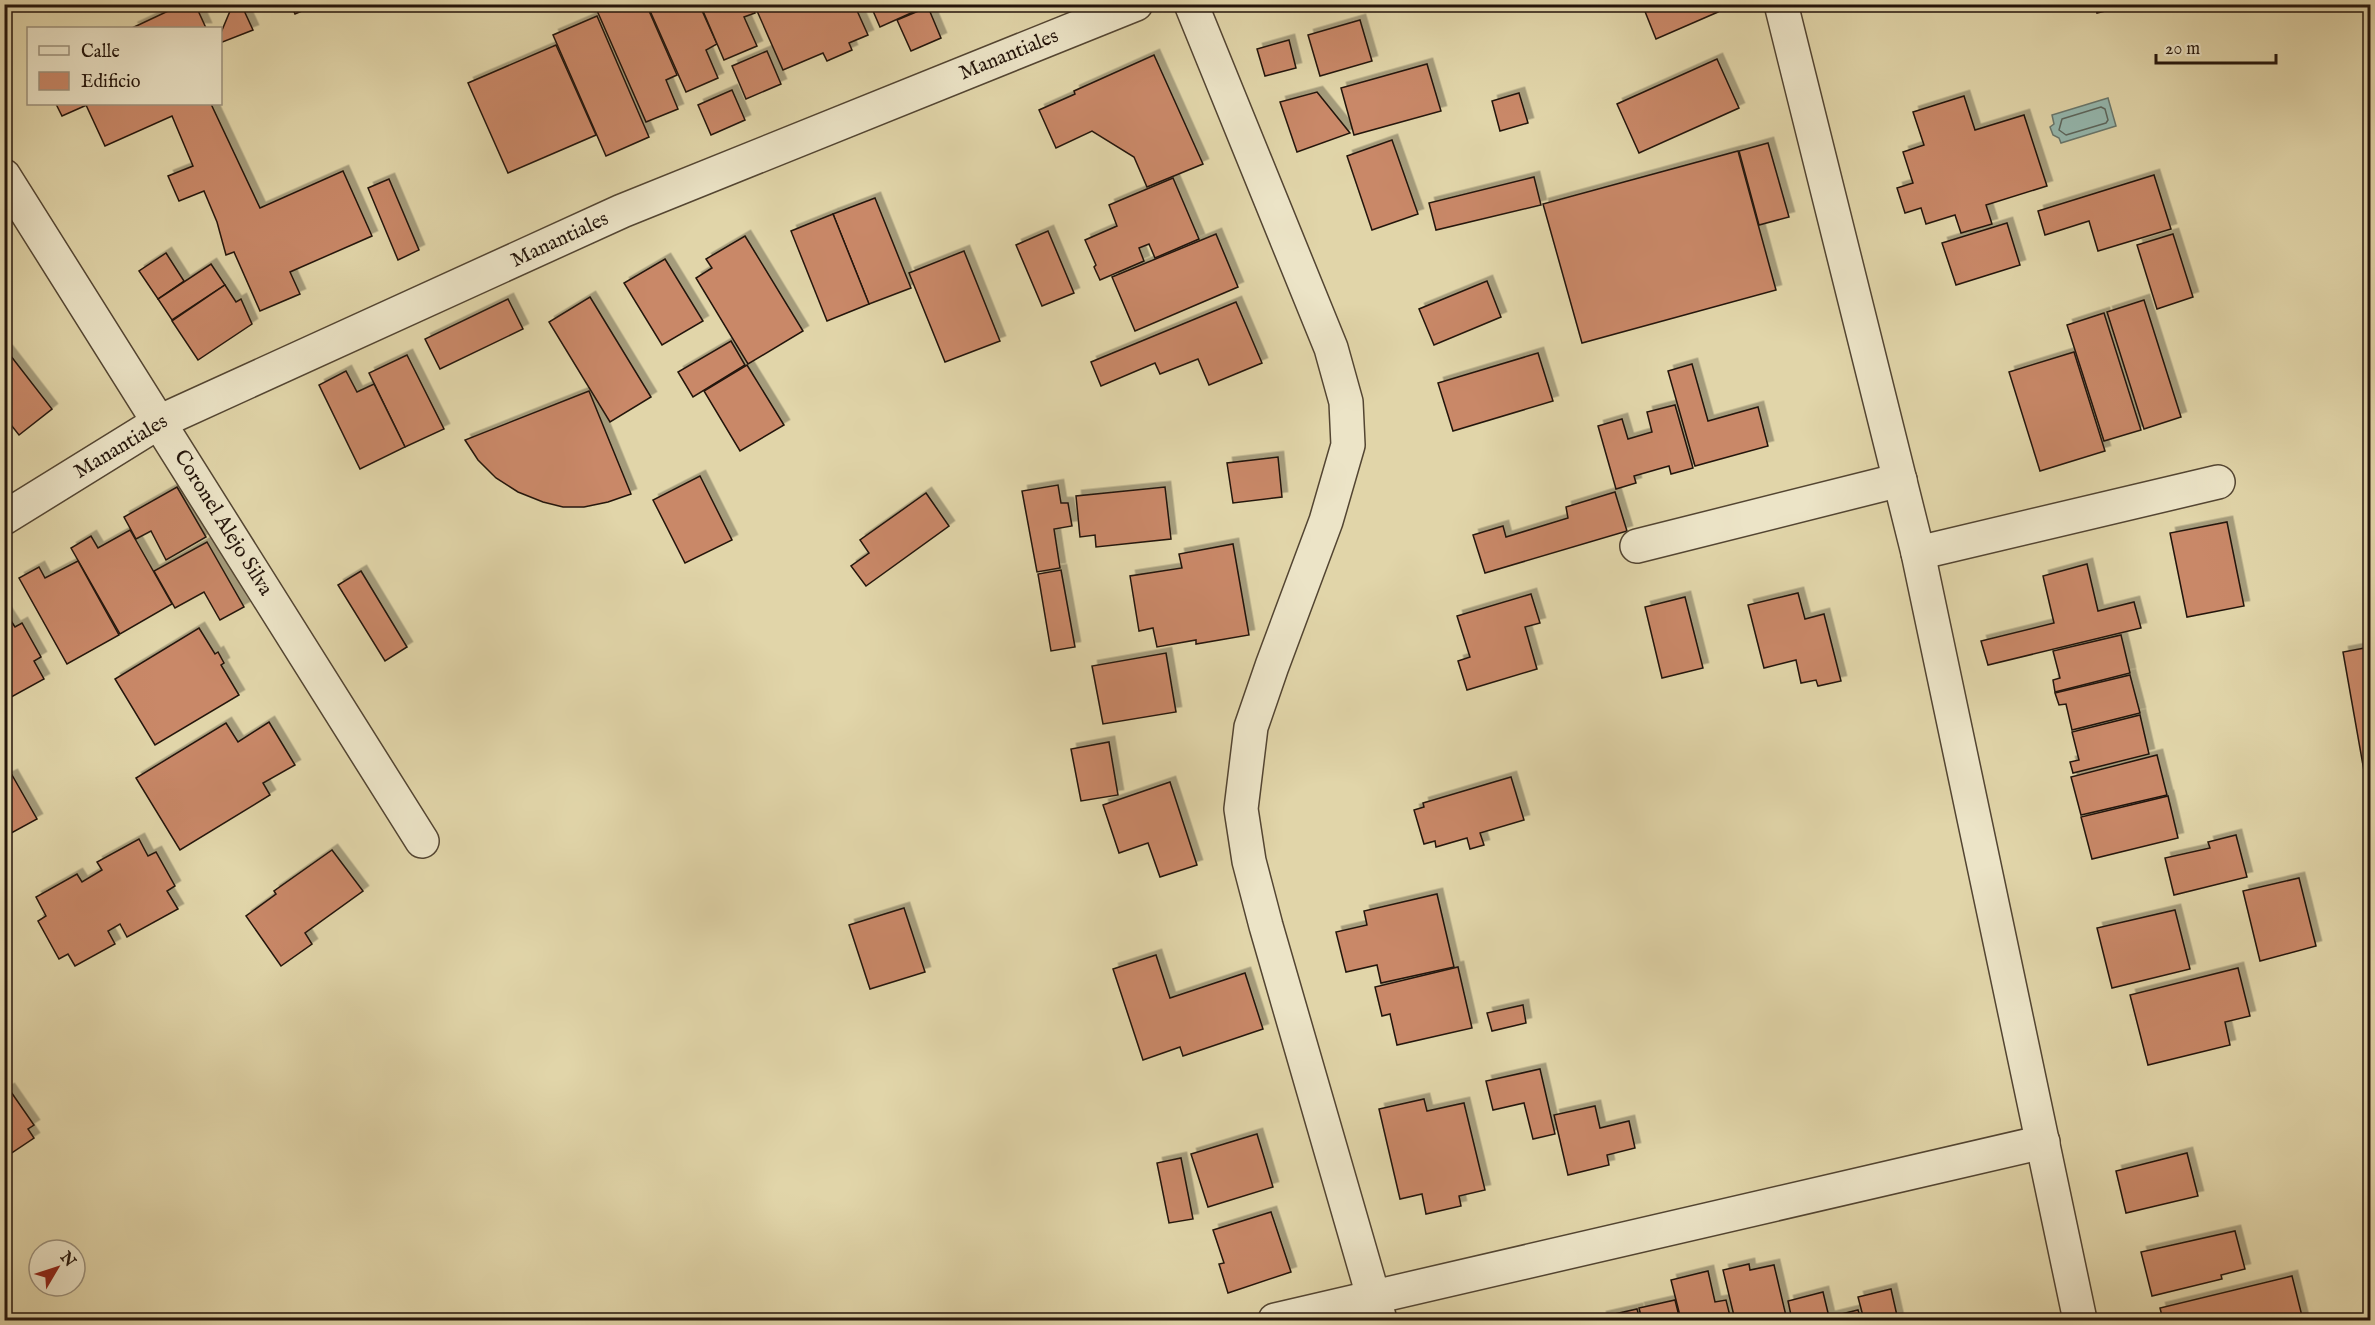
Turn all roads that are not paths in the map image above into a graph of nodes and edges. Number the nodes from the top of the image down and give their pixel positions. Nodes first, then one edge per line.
1 (1136, 4) edge
2 (1191, 4) edge
3 (1781, 4) edge
4 (4, 176) edge
5 (159, 422) junction
6 (1900, 480) junction
7 (2218, 482) dead end
8 (4, 518) edge
9 (1637, 546) dead end
10 (1918, 553) junction
11 (422, 841) dead end
12 (2043, 1142) junction
13 (1377, 1309) edge
14 (1275, 1320) edge
15 (2080, 1320) edge

1 - 5 street, Manantiales
2 - 13 street
3 - 6 street
4 - 5 street, Coronel Alejo Silva
5 - 8 street, Manantiales
5 - 11 street, Coronel Alejo Silva
6 - 9 street
6 - 10 street
7 - 10 street
10 - 12 street
12 - 13 street
12 - 15 street
13 - 14 street

